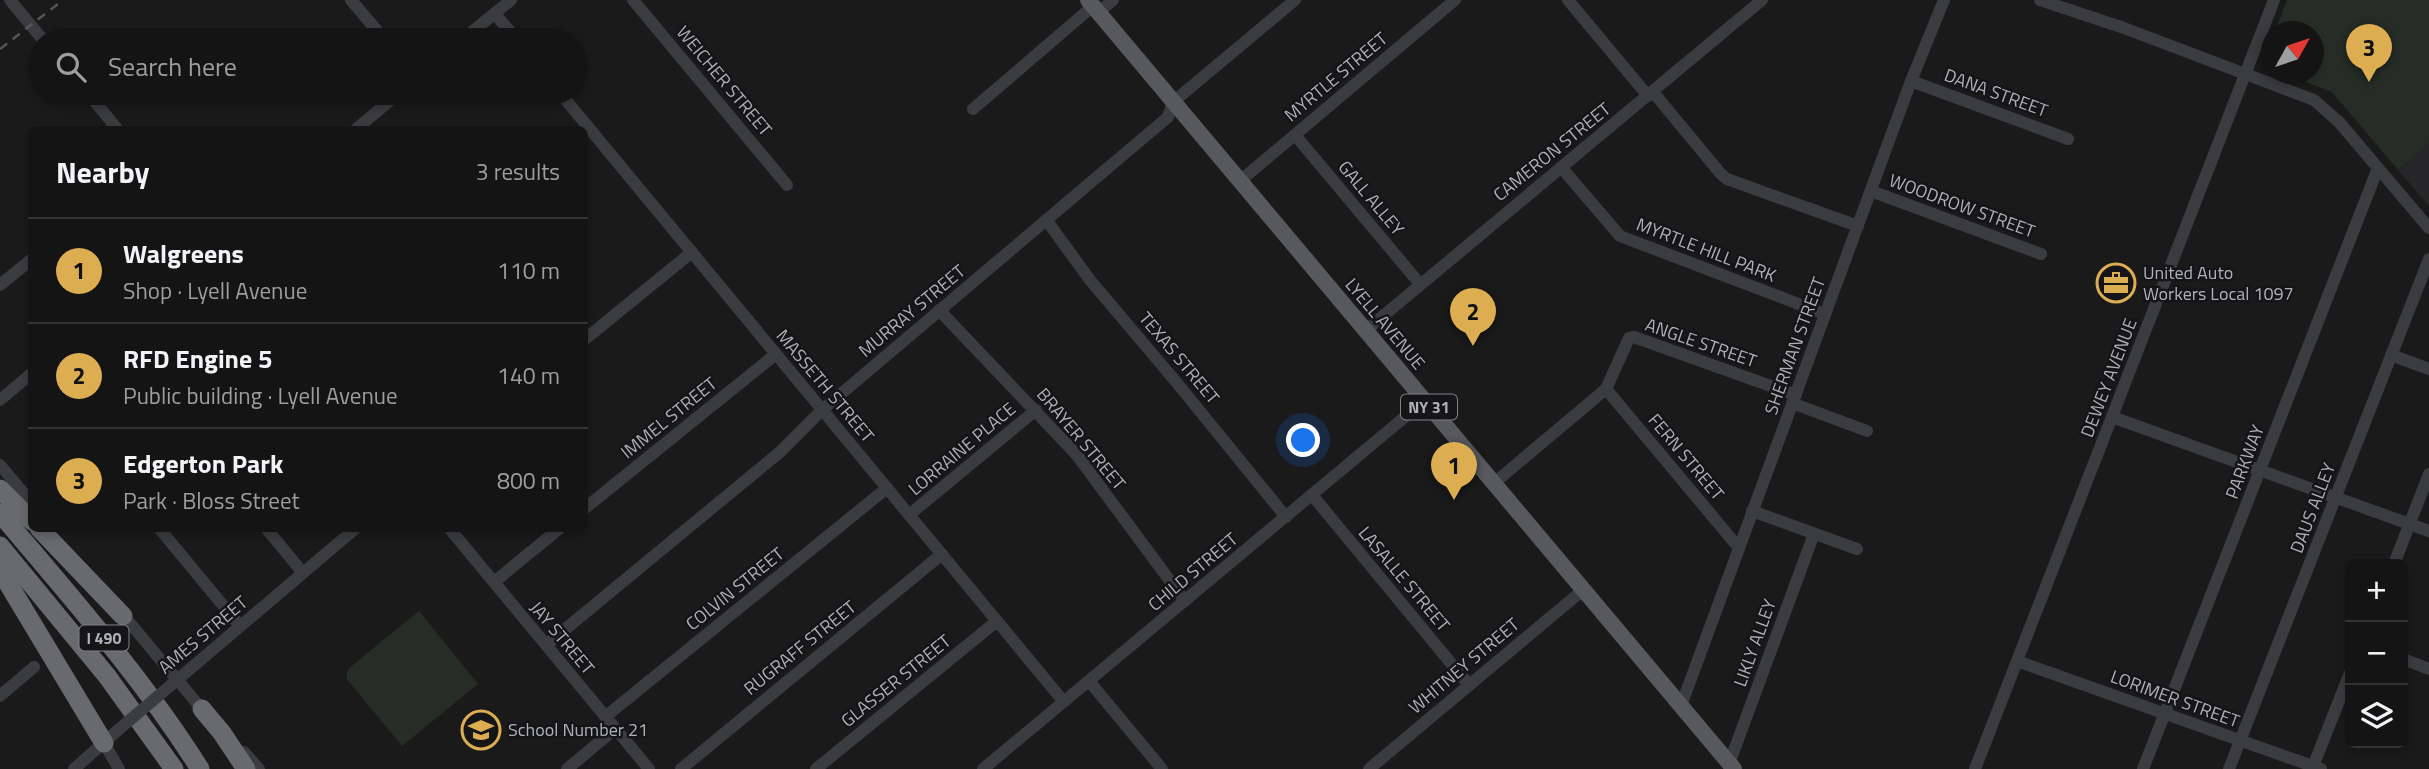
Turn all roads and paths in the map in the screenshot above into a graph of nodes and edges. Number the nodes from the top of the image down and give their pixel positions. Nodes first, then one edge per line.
1 (10, 0) edge
2 (351, 0) edge
3 (511, 0) edge
4 (633, 0) edge
5 (1113, 0) edge
6 (1295, 0) edge
7 (1455, 0) edge
8 (1569, 0) edge
9 (1762, 0) edge
10 (1944, 0) edge
11 (2040, 0) edge
12 (2274, 0) edge
13 (1093, 6) edge
14 (495, 14) junction
15 (33, 28) edge
16 (374, 28) edge
17 (477, 28) edge
18 (507, 28) edge
19 (2246, 74) junction
20 (1911, 81) junction
21 (1651, 94) junction
22 (1173, 102) junction
23 (98, 105) edge
24 (385, 105) edge
25 (567, 105) edge
26 (973, 109) dead end
27 (115, 126) edge
28 (360, 126) edge
29 (580, 126) edge
30 (588, 135) edge
31 (1295, 135) junction
32 (2068, 139) dead end
33 (1561, 167) junction
34 (2378, 168) junction
35 (1240, 181) junction
36 (787, 185) dead end
37 (1871, 191) junction
38 (1047, 220) junction
39 (1858, 226) junction
40 (2429, 228) edge
41 (692, 252) junction
42 (2041, 254) dead end
43 (2429, 259) edge
44 (28, 262) edge
45 (1420, 284) junction
46 (0, 285) edge
47 (939, 310) junction
48 (1825, 314) junction
49 (1365, 331) junction
50 (588, 337) edge
51 (776, 354) junction
52 (2391, 355) junction
53 (2429, 369) edge
54 (28, 376) edge
55 (1606, 389) junction
56 (1794, 399) junction
57 (0, 400) edge
58 (1424, 401) junction
59 (822, 410) junction
60 (1036, 410) junction
61 (2112, 417) junction
62 (1867, 431) dead end
63 (0, 465) edge
64 (2260, 471) junction
65 (2429, 474) edge
66 (1493, 484) junction
67 (887, 488) junction
68 (0, 489) edge
69 (1312, 495) junction
70 (28, 498) edge
71 (2335, 498) junction
72 (588, 506) edge
73 (1752, 511) junction
74 (0, 513) edge
75 (909, 515) junction
76 (28, 517) edge
77 (1286, 517) junction
78 (2409, 524) junction
79 (2429, 531) edge
80 (43, 532) edge
81 (55, 532) edge
82 (162, 532) edge
83 (269, 532) edge
84 (351, 532) edge
85 (452, 532) edge
86 (555, 532) edge
87 (1814, 534) junction
88 (0, 546) edge
89 (1739, 548) junction
90 (1857, 549) dead end
91 (942, 554) junction
92 (2395, 559) edge
93 (0, 570) edge
94 (303, 573) junction
95 (494, 582) junction
96 (1583, 590) junction
97 (1185, 601) junction
98 (123, 616) junction
99 (997, 621) junction
100 (240, 626) junction
101 (545, 645) junction
102 (2018, 661) junction
103 (2408, 661) edge
104 (34, 667) dead end
105 (2429, 669) edge
106 (1089, 681) junction
107 (173, 683) junction
108 (1469, 685) junction
109 (2346, 685) edge
110 (0, 696) edge
111 (1064, 702) junction
112 (1681, 706) junction
113 (202, 709) junction
114 (2165, 713) junction
115 (605, 717) junction
116 (615, 729) junction
117 (111, 736) junction
118 (2240, 740) junction
119 (1731, 766) edge
120 (2315, 768) edge
121 (74, 769) edge
122 (119, 769) edge
123 (174, 769) edge
124 (200, 769) edge
125 (246, 769) edge
126 (259, 769) edge
127 (567, 769) edge
128 (649, 769) edge
129 (681, 769) edge
130 (816, 769) edge
131 (983, 769) edge
132 (1162, 769) edge
133 (1369, 769) edge
134 (1976, 769) edge
135 (2143, 769) edge
136 (2229, 769) edge

1 - 15 street
2 - 16 street
3 - 14 street
4 - 36 street, WEICHER STREET
5 - 13 street
6 - 22 street, MURRAY STREET
7 - 31 street, MYRTLE STREET
8 - 21 street
9 - 21 street, CAMERON STREET
10 - 20 street, SHERMAN STREET
11 - 19 street
12 - 19 street, DEWEY AVENUE
13 - 22 main road, LYELL AVENUE / NY 31
13 - 26 street
14 - 17 street
14 - 18 street
19 - 34 street
19 - 61 street, DEWEY AVENUE
20 - 32 street, DANA STREET
20 - 37 street, SHERMAN STREET
21 - 33 street, CAMERON STREET
21 - 39 street
22 - 35 main road, LYELL AVENUE / NY 31
22 - 38 street, MURRAY STREET
23 - 27 street
24 - 28 street
25 - 29 street, MASSETH STREET
30 - 41 street, MASSETH STREET
31 - 35 street, MYRTLE STREET
31 - 45 street, GALL ALLEY
33 - 45 street, CAMERON STREET
33 - 48 street, MYRTLE HILL PARK
34 - 40 street
34 - 64 street, PARKWAY
35 - 49 main road, LYELL AVENUE / NY 31
37 - 39 street, SHERMAN STREET
37 - 42 street, WOODROW STREET
38 - 47 street, MURRAY STREET
38 - 77 street, TEXAS STREET
39 - 48 street, SHERMAN STREET
41 - 50 street
41 - 51 street, MASSETH STREET
43 - 52 street, DAUS ALLEY
44 - 46 street
45 - 49 street, CAMERON STREET
47 - 59 street, MURRAY STREET
47 - 60 street, BRAYER STREET
48 - 56 street, SHERMAN STREET
49 - 58 main road, LYELL AVENUE / NY 31
51 - 59 street, MASSETH STREET
51 - 72 street, IMMEL STREET
52 - 53 street
52 - 71 street, DAUS ALLEY
54 - 57 street
55 - 56 street, ANGLE STREET
55 - 66 street, ANGLE STREET
55 - 89 street, FERN STREET
56 - 62 street
56 - 73 street, SHERMAN STREET
58 - 66 main road, LYELL AVENUE / NY 31
58 - 69 street, CHILD STREET
59 - 67 street, MASSETH STREET
59 - 101 street, MURRAY STREET
60 - 75 street, LORRAINE PLACE
60 - 97 street, BRAYER STREET
61 - 64 street
61 - 102 street, DEWEY AVENUE
63 - 70 street
64 - 71 street
64 - 114 street, PARKWAY
65 - 78 street
66 - 96 main road, LYELL AVENUE / NY 31
67 - 75 street, MASSETH STREET
67 - 115 street, COLVIN STREET
68 - 76 highway
69 - 77 street, CHILD STREET
69 - 108 street, LASALLE STREET
71 - 78 street
71 - 118 street, DAUS ALLEY
73 - 87 street
73 - 89 street, SHERMAN STREET
74 - 124 highway, I 490
75 - 91 street, MASSETH STREET
77 - 97 street, CHILD STREET
78 - 79 street
78 - 92 street
80 - 98 highway
81 - 98 street
82 - 100 street
83 - 94 street
84 - 94 street, AMES STREET
85 - 95 street, JAY STREET
86 - 95 street
87 - 90 street
87 - 119 street, LIKLY ALLEY
88 - 123 highway, I 490
89 - 112 street, SHERMAN STREET
91 - 99 street, MASSETH STREET
91 - 129 street, RUGRAFF STREET
93 - 117 highway
94 - 100 street, AMES STREET
95 - 101 street, JAY STREET
96 - 108 street, WHITNEY STREET
96 - 112 main road, LYELL AVENUE / NY 31
97 - 106 street, CHILD STREET
98 - 107 street
99 - 111 street, MASSETH STREET
99 - 130 street, GLASSER STREET
100 - 107 street, AMES STREET
101 - 115 street, JAY STREET
102 - 114 street, LORIMER STREET
102 - 134 street, DEWEY AVENUE
103 - 105 street
104 - 110 street
106 - 111 street, CHILD STREET
106 - 132 street
107 - 113 street
107 - 117 street, AMES STREET, bridge
108 - 133 street, WHITNEY STREET
109 - 120 street
111 - 131 street, CHILD STREET
112 - 119 main road, LYELL AVENUE / NY 31
113 - 125 highway
113 - 126 street
114 - 118 street, LORIMER STREET
114 - 135 street, PARKWAY
115 - 116 street, JAY STREET
116 - 127 street
116 - 128 street, JAY STREET
117 - 121 street, AMES STREET
117 - 122 street
118 - 120 street, LORIMER STREET
118 - 136 street, DAUS ALLEY

